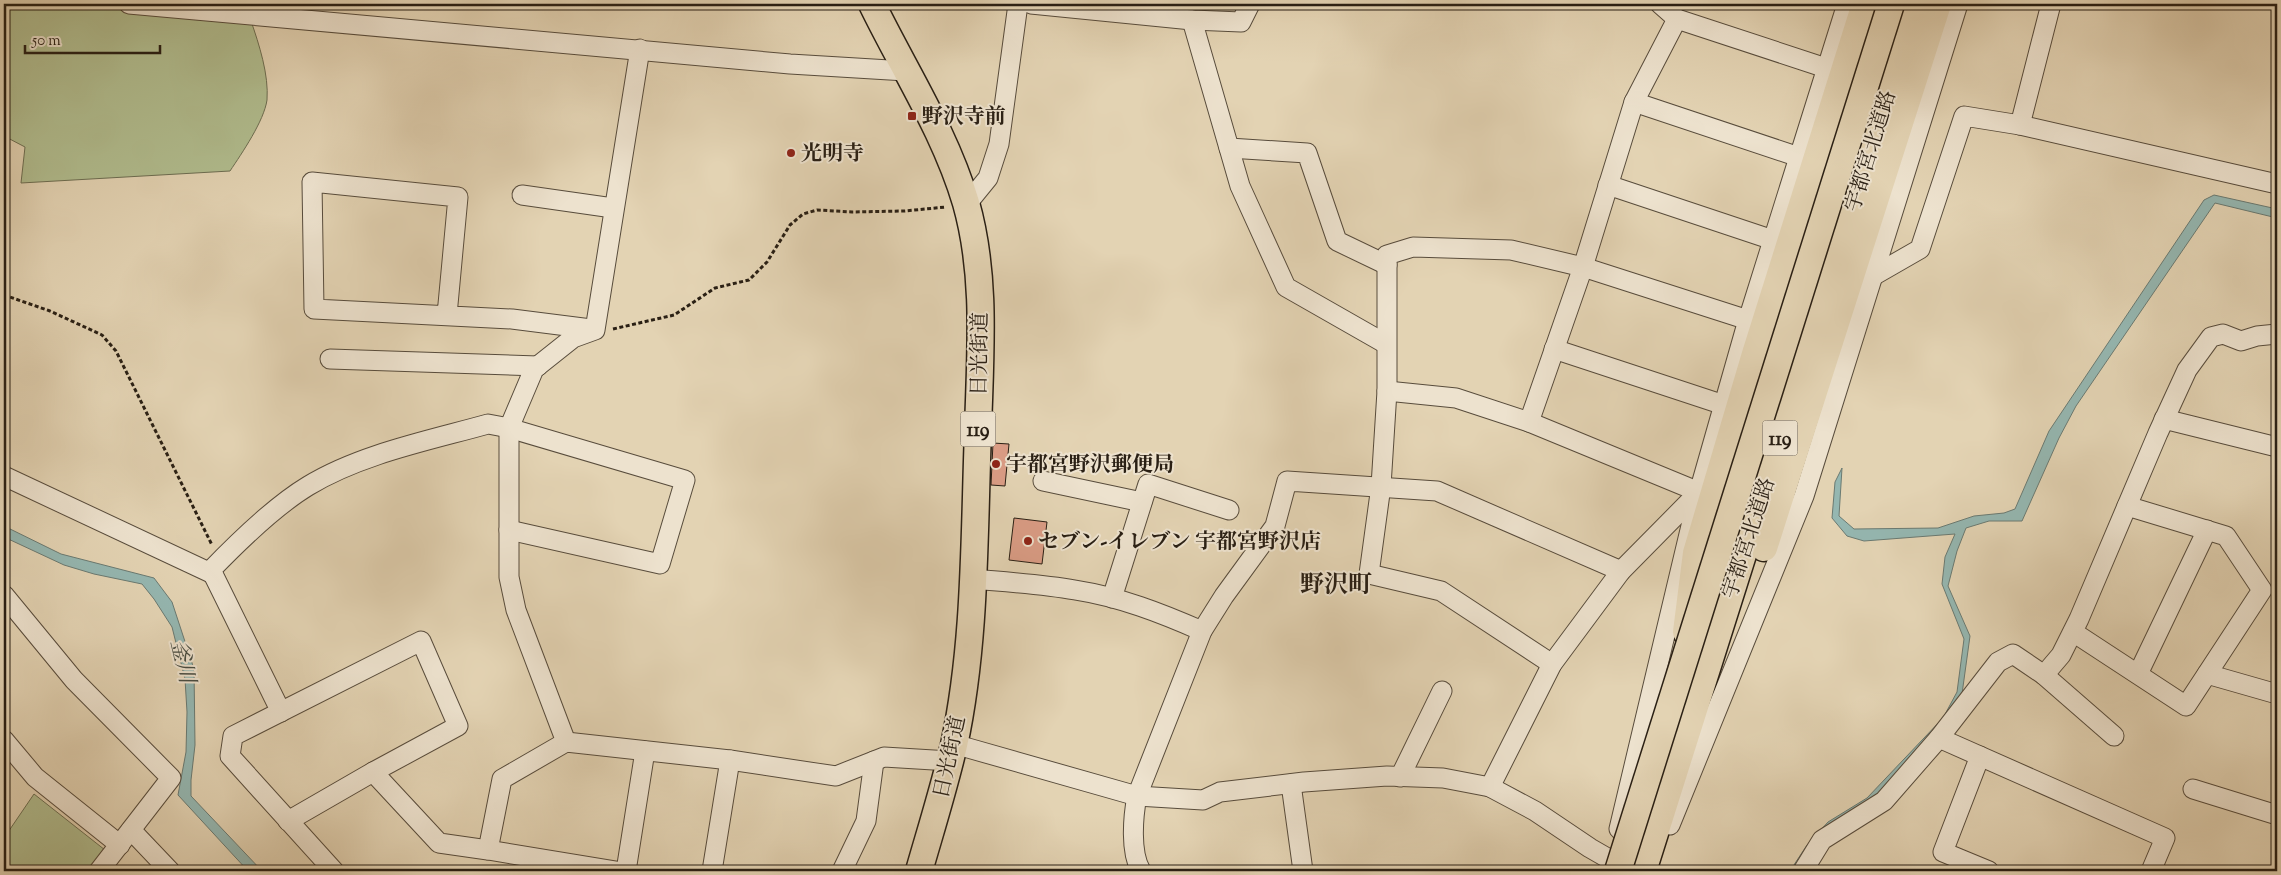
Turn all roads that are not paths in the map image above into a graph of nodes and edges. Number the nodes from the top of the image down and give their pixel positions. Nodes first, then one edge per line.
1 (128, 4) edge
2 (872, 4) edge
3 (1018, 4) edge
4 (1031, 4) edge
5 (1250, 4) edge
6 (1660, 4) edge
7 (1847, 4) edge
8 (1865, 4) edge
9 (1891, 4) edge
10 (1917, 4) edge
11 (1938, 4) edge
12 (1958, 4) edge
13 (2050, 4) edge
14 (1677, 19) junction
15 (1192, 20) junction
16 (640, 49) junction
17 (1826, 68) junction
18 (906, 71) junction
19 (1634, 102) junction
20 (2020, 125) junction
21 (1229, 148) junction
22 (1799, 157) junction
23 (2277, 184) edge
24 (1608, 185) junction
25 (522, 195) dead end
26 (966, 204) junction
27 (613, 208) junction
28 (1772, 240) junction
29 (1386, 265) junction
30 (1583, 267) junction
31 (1872, 276) junction
32 (447, 315) junction
33 (1748, 320) junction
34 (602, 330) junction
35 (2277, 334) edge
36 (1386, 344) junction
37 (1554, 348) junction
38 (330, 358) dead end
39 (538, 366) junction
40 (1387, 391) junction
41 (1724, 405) junction
42 (2164, 419) junction
43 (1529, 422) junction
44 (509, 428) junction
45 (2277, 447) edge
46 (4, 476) edge
47 (1043, 481) dead end
48 (1381, 486) junction
49 (1700, 492) junction
50 (1142, 502) junction
51 (2127, 506) junction
52 (1229, 510) dead end
53 (509, 530) junction
54 (2207, 530) junction
55 (216, 568) junction
56 (1621, 571) junction
57 (972, 579) junction
58 (4, 595) edge
59 (1112, 598) junction
60 (1202, 631) junction
61 (2073, 632) junction
62 (1682, 663) junction
63 (1552, 664) junction
64 (2138, 674) junction
65 (2208, 674) junction
66 (2044, 675) junction
67 (1442, 692) dead end
68 (2277, 694) edge
69 (280, 712) junction
70 (2114, 736) dead end
71 (1939, 738) junction
72 (4, 740) edge
73 (566, 742) junction
74 (645, 751) junction
75 (952, 753) junction
76 (1980, 756) junction
77 (730, 760) junction
78 (874, 761) junction
79 (373, 772) junction
80 (1673, 776) junction
81 (1400, 777) junction
82 (1291, 784) junction
83 (1490, 788) junction
84 (2194, 789) dead end
85 (1137, 796) junction
86 (2277, 815) edge
87 (288, 821) junction
88 (125, 838) junction
89 (488, 850) junction
90 (1613, 868) edge
91 (100, 871) edge
92 (170, 871) edge
93 (334, 871) edge
94 (616, 871) edge
95 (626, 871) edge
96 (712, 871) edge
97 (842, 871) edge
98 (919, 871) edge
99 (1140, 871) edge
100 (1303, 871) edge
101 (1632, 871) edge
102 (1642, 871) edge
103 (1654, 871) edge
104 (1803, 871) edge
105 (1989, 871) edge
106 (2151, 871) edge

1 - 16 street
2 - 18 highway, 日光街道 / 119
3 - 26 street
4 - 15 street
5 - 15 street
6 - 14 street
7 - 17 street
8 - 62 highway, bridge
9 - 62 highway, 宇都宮北道路 / 119, bridge
10 - 80 highway, 宇都宮北道路 / 119
11 - 80 highway
12 - 31 street
13 - 20 street
14 - 17 street
14 - 19 street
15 - 21 street
16 - 18 street
16 - 27 street
17 - 22 street
18 - 26 highway, 日光街道 / 119
19 - 22 street
19 - 24 street
20 - 23 street
20 - 31 street
21 - 29 street
21 - 36 street
22 - 28 street
24 - 28 street
24 - 30 street
25 - 27 street
26 - 57 highway, 日光街道 / 119
27 - 34 street
28 - 33 street
29 - 30 street
29 - 36 street
30 - 33 street
30 - 37 street
31 - 103 street
32 - 32 street
32 - 34 street
33 - 41 street
34 - 39 street
35 - 42 street
36 - 40 street
37 - 41 street
37 - 43 street
38 - 39 street
39 - 44 street
40 - 43 street
40 - 48 street
41 - 49 street
42 - 45 street
42 - 51 street
43 - 49 street
44 - 53 street
44 - 53 street
44 - 55 street
46 - 55 street
47 - 50 street
48 - 56 street
48 - 60 street
48 - 63 street
49 - 56 street
49 - 90 street
50 - 52 street
50 - 59 street
51 - 54 street
51 - 61 street
53 - 73 street
54 - 64 street
54 - 65 street
55 - 69 street
56 - 63 street
57 - 59 street
57 - 75 highway, 日光街道 / 119
58 - 88 street
59 - 60 street
60 - 85 street
61 - 64 street
61 - 66 street
62 - 90 highway, 宇都宮北道路 / 119, bridge
63 - 83 street
64 - 65 street
65 - 68 street
66 - 70 street
66 - 71 street
67 - 81 street
69 - 79 street
69 - 87 street
71 - 76 street
71 - 104 street
72 - 88 street
73 - 74 street
73 - 89 street
74 - 77 street
74 - 95 street
75 - 78 street
75 - 85 street
75 - 98 highway, 日光街道 / 119
76 - 105 street
76 - 106 street
77 - 78 street
77 - 96 street
78 - 97 street
79 - 87 street
79 - 89 street
80 - 102 highway, 宇都宮北道路 / 119
81 - 82 street
81 - 83 street
82 - 85 street
82 - 100 street
83 - 90 street
84 - 86 street
85 - 99 street
87 - 93 street
88 - 91 street
88 - 92 street
89 - 94 street
90 - 101 street

